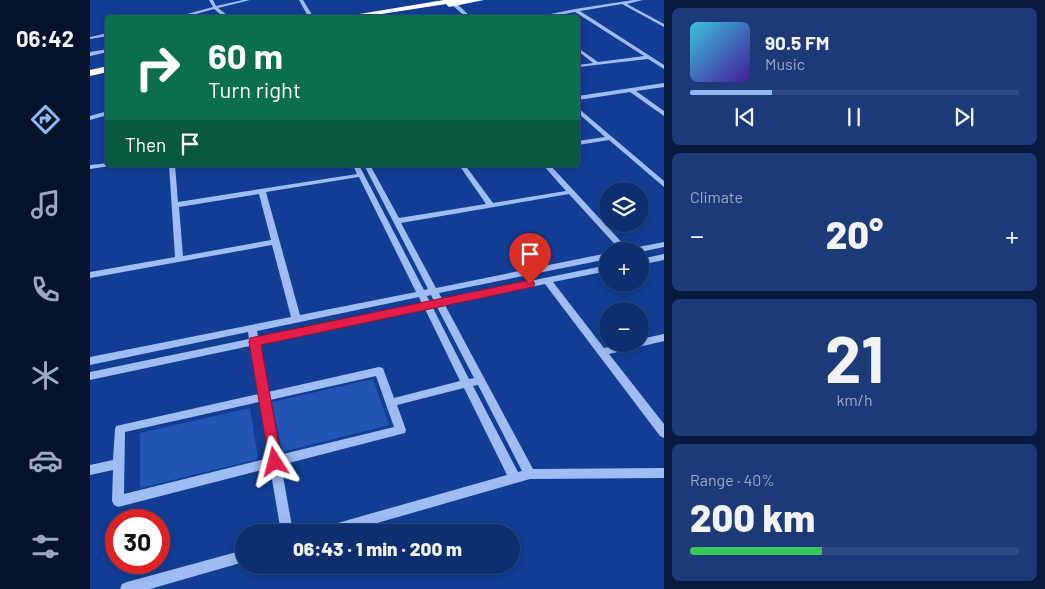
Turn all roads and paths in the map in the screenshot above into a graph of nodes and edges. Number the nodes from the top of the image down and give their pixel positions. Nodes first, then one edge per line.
1 (211, 0) edge
2 (248, 0) edge
3 (301, 0) edge
4 (480, 0) edge
5 (641, 0) edge
6 (454, 1) edge
7 (621, 1) edge
8 (215, 8) junction
9 (576, 10) junction
10 (186, 15) edge
11 (225, 15) edge
12 (310, 15) edge
13 (358, 15) edge
14 (380, 15) edge
15 (467, 15) edge
16 (550, 15) edge
17 (664, 26) edge
18 (105, 35) edge
19 (90, 38) edge
20 (580, 50) edge
21 (105, 51) edge
22 (90, 54) edge
23 (648, 57) junction
24 (598, 64) junction
25 (580, 66) edge
26 (664, 67) edge
27 (105, 72) edge
28 (90, 75) edge
29 (664, 85) edge
30 (631, 90) junction
31 (580, 98) edge
32 (580, 112) edge
33 (105, 114) edge
34 (664, 114) edge
35 (90, 118) edge
36 (610, 138) junction
37 (580, 143) edge
38 (105, 165) edge
39 (90, 167) edge
40 (172, 167) edge
41 (357, 167) edge
42 (368, 167) edge
43 (463, 167) edge
44 (548, 167) edge
45 (664, 174) edge
46 (361, 175) junction
47 (654, 176) junction
48 (664, 185) edge
49 (262, 191) junction
50 (571, 192) junction
51 (175, 205) junction
52 (491, 205) junction
53 (397, 221) junction
54 (275, 242) junction
55 (617, 242) edge
56 (664, 244) edge
57 (649, 247) edge
58 (664, 257) edge
59 (599, 258) edge
60 (180, 259) junction
61 (649, 260) edge
62 (599, 270) edge
63 (90, 275) edge
64 (548, 280) junction
65 (434, 291) junction
66 (421, 294) junction
67 (440, 303) junction
68 (427, 306) junction
69 (296, 319) junction
70 (252, 328) junction
71 (664, 337) edge
72 (649, 341) edge
73 (255, 342) junction
74 (599, 348) edge
75 (602, 352) edge
76 (90, 361) edge
77 (90, 376) edge
78 (480, 380) junction
79 (466, 383) junction
80 (264, 397) junction
81 (390, 403) junction
82 (664, 433) edge
83 (275, 462) junction
84 (119, 464) junction
85 (90, 470) edge
86 (664, 473) edge
87 (530, 474) junction
88 (515, 479) junction
89 (286, 524) edge
90 (355, 524) edge
91 (235, 559) edge
92 (127, 589) edge

1 - 8 street
2 - 8 street
3 - 12 street
4 - 6 highway
5 - 7 street
6 - 13 highway
6 - 14 highway
6 - 15 street
7 - 9 street
7 - 17 street
8 - 10 street
8 - 11 street
9 - 16 street
9 - 23 street
18 - 19 street
20 - 24 street
21 - 22 street
23 - 24 street
23 - 26 street
24 - 25 street
27 - 28 highway
29 - 30 street
30 - 31 street
30 - 34 street
32 - 36 street
33 - 35 street
36 - 37 street
36 - 47 street
38 - 39 street
40 - 51 street
41 - 46 street
42 - 53 street
43 - 52 lane
44 - 50 street
45 - 47 street
46 - 49 street
46 - 66 street
47 - 48 street
49 - 51 street
49 - 54 street
50 - 52 street
50 - 55 street
51 - 60 street
52 - 53 street
53 - 65 street
54 - 60 street
54 - 69 street
56 - 57 street
58 - 61 street
59 - 65 street
60 - 63 street
62 - 64 street
64 - 67 street
64 - 74 street
65 - 66 street
65 - 67 street
66 - 68 street
66 - 69 street
67 - 68 street
67 - 78 street
68 - 73 street
68 - 79 street
69 - 70 street
70 - 73 street
70 - 76 street
71 - 72 street
73 - 77 street
73 - 80 street
75 - 82 street
78 - 79 street
78 - 87 street
79 - 81 street
79 - 88 street
80 - 81 street
80 - 83 street
80 - 84 street
81 - 83 street
83 - 84 street
83 - 89 street
84 - 85 street
86 - 87 street
87 - 88 street
88 - 90 street
91 - 92 street

